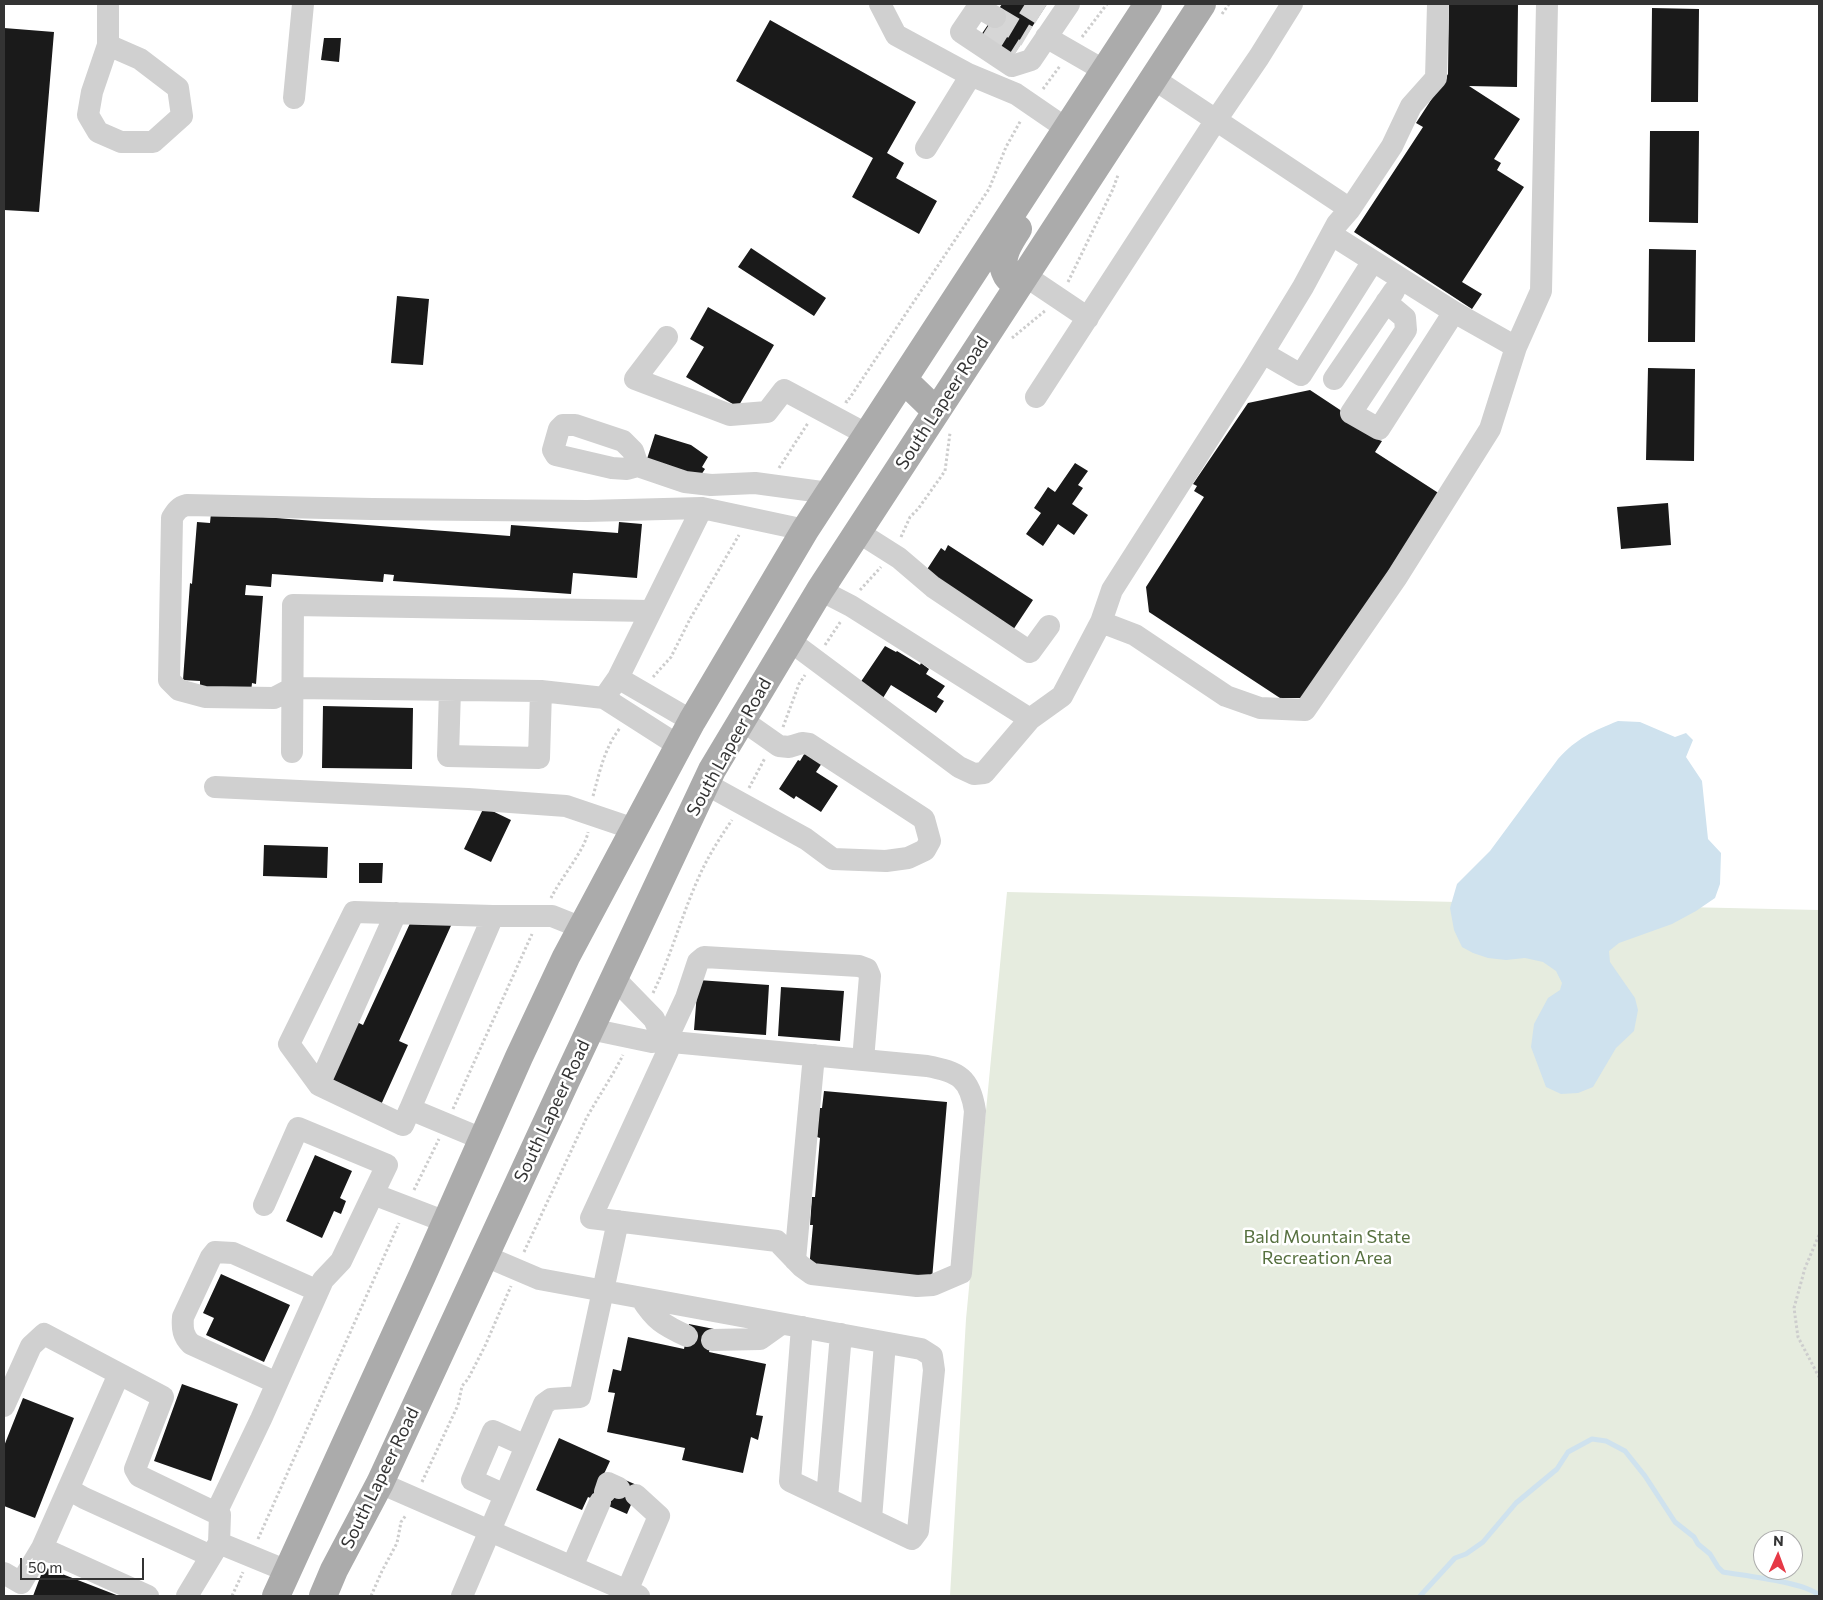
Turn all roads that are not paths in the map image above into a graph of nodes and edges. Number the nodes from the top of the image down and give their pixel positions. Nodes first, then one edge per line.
1 (108, 4) edge
2 (303, 4) edge
3 (880, 4) edge
4 (1069, 4) edge
5 (1148, 4) edge
6 (1292, 4) edge
7 (1438, 4) edge
8 (1547, 4) edge
9 (1211, 10) edge
10 (981, 16) edge
11 (1037, 38) junction
12 (108, 45) junction
13 (1108, 66) junction
14 (971, 75) junction
15 (1154, 79) junction
16 (294, 98) dead end
17 (1216, 120) junction
18 (1068, 129) junction
19 (926, 148) dead end
20 (1350, 209) junction
21 (1332, 235) junction
22 (1373, 261) junction
23 (1402, 279) junction
24 (1021, 281) junction
25 (1386, 302) junction
26 (1454, 312) junction
27 (1088, 318) junction
28 (667, 337) dead end
29 (1516, 348) junction
30 (1263, 353) junction
31 (1334, 379) dead end
32 (904, 380) junction
33 (1036, 397) dead end
34 (945, 418) junction
35 (866, 434) junction
36 (638, 466) dead end
37 (828, 493) junction
38 (702, 508) junction
39 (805, 530) junction
40 (858, 532) junction
41 (820, 590) junction
42 (650, 611) junction
43 (1101, 622) junction
44 (1049, 626) dead end
45 (790, 641) junction
46 (618, 678) junction
47 (294, 688) junction
48 (450, 690) junction
49 (541, 691) junction
50 (604, 698) junction
51 (1030, 719) junction
52 (742, 720) junction
53 (692, 721) junction
54 (679, 746) junction
55 (292, 752) dead end
56 (706, 784) junction
57 (215, 786) dead end
58 (634, 829) junction
59 (396, 913) junction
60 (493, 916) junction
61 (582, 928) junction
62 (614, 978) junction
63 (590, 1029) junction
64 (667, 1039) junction
65 (814, 1055) junction
66 (863, 1060) junction
67 (319, 1085) junction
68 (410, 1110) junction
69 (482, 1139) junction
70 (374, 1194) junction
71 (264, 1205) dead end
72 (618, 1221) junction
73 (446, 1222) junction
74 (485, 1256) junction
75 (795, 1260) junction
76 (318, 1291) junction
77 (604, 1291) junction
78 (641, 1298) junction
79 (792, 1325) junction
80 (841, 1334) junction
81 (687, 1336) dead end
82 (712, 1340) dead end
83 (885, 1343) junction
84 (119, 1374) junction
85 (277, 1383) junction
86 (4, 1406) edge
87 (526, 1446) junction
88 (380, 1483) junction
89 (68, 1489) junction
90 (505, 1495) junction
91 (827, 1498) junction
92 (216, 1513) junction
93 (870, 1519) junction
94 (489, 1530) junction
95 (307, 1531) junction
96 (42, 1548) junction
97 (215, 1549) junction
98 (572, 1567) junction
99 (334, 1570) junction
100 (287, 1572) junction
101 (4, 1573) edge
102 (625, 1593) edge
103 (148, 1596) edge
104 (187, 1596) edge
105 (276, 1596) edge
106 (323, 1596) edge
107 (462, 1596) edge

1 - 12 lane
2 - 16 lane
3 - 14 lane
4 - 11 lane
5 - 13 main road
6 - 17 lane
7 - 20 lane
8 - 29 lane
9 - 15 main road, South Lapeer Road
10 - 11 lane
11 - 13 lane
12 - 12 lane
13 - 18 main road
13 - 24 main road
14 - 18 lane
14 - 19 lane
15 - 17 lane
15 - 24 main road, South Lapeer Road
17 - 20 lane
17 - 27 lane
18 - 32 main road
20 - 21 lane
21 - 22 lane
21 - 30 lane
22 - 23 lane
22 - 30 lane
23 - 25 lane
23 - 26 lane
24 - 27 lane
24 - 34 main road, South Lapeer Road
25 - 26 lane
25 - 31 lane
26 - 29 lane
27 - 33 lane
28 - 35 lane
29 - 43 lane
30 - 43 lane
32 - 34 main road
32 - 35 main road
34 - 40 main road, South Lapeer Road
35 - 37 main road
36 - 37 lane
37 - 39 main road
38 - 39 lane
38 - 42 lane
38 - 47 lane
39 - 53 main road
40 - 41 main road, South Lapeer Road
40 - 44 lane
41 - 45 main road, South Lapeer Road
41 - 51 lane
42 - 46 lane
42 - 47 lane
43 - 51 lane
45 - 51 lane
45 - 52 main road, South Lapeer Road
46 - 50 lane
46 - 53 lane
47 - 48 lane
47 - 55 lane
48 - 49 lane
48 - 49 lane
49 - 50 lane
50 - 54 lane
52 - 56 main road, South Lapeer Road
52 - 56 lane
53 - 54 main road
54 - 58 main road
56 - 62 main road, South Lapeer Road
57 - 58 lane
58 - 61 main road
59 - 60 lane
59 - 67 lane
59 - 67 lane
60 - 61 lane
60 - 68 lane
61 - 69 main road
62 - 63 main road, South Lapeer Road
62 - 64 lane
63 - 64 lane
63 - 74 main road, South Lapeer Road
64 - 65 lane
64 - 66 lane
64 - 72 lane
65 - 66 lane
65 - 75 lane
66 - 75 lane
67 - 68 lane
68 - 69 lane
69 - 73 main road
70 - 71 lane
70 - 73 lane
70 - 76 lane
72 - 75 lane
72 - 77 lane
73 - 95 main road
74 - 77 lane
74 - 88 main road, South Lapeer Road
76 - 85 lane
76 - 85 lane
77 - 78 lane
77 - 87 lane
78 - 79 lane
78 - 81 lane
79 - 80 lane
79 - 82 lane
79 - 91 lane
80 - 83 lane
80 - 91 lane
83 - 93 lane
83 - 93 lane
84 - 86 lane
84 - 89 lane
84 - 92 lane
85 - 92 lane
87 - 90 lane
87 - 90 lane
88 - 94 lane
88 - 99 main road, South Lapeer Road
89 - 96 lane
89 - 97 lane
90 - 94 lane
91 - 93 lane
92 - 97 lane
94 - 98 lane
94 - 107 lane
95 - 99 main road
95 - 100 main road
96 - 101 lane
96 - 103 lane
97 - 100 lane
97 - 104 lane
98 - 102 lane
98 - 102 lane
99 - 106 main road, South Lapeer Road
100 - 105 main road

